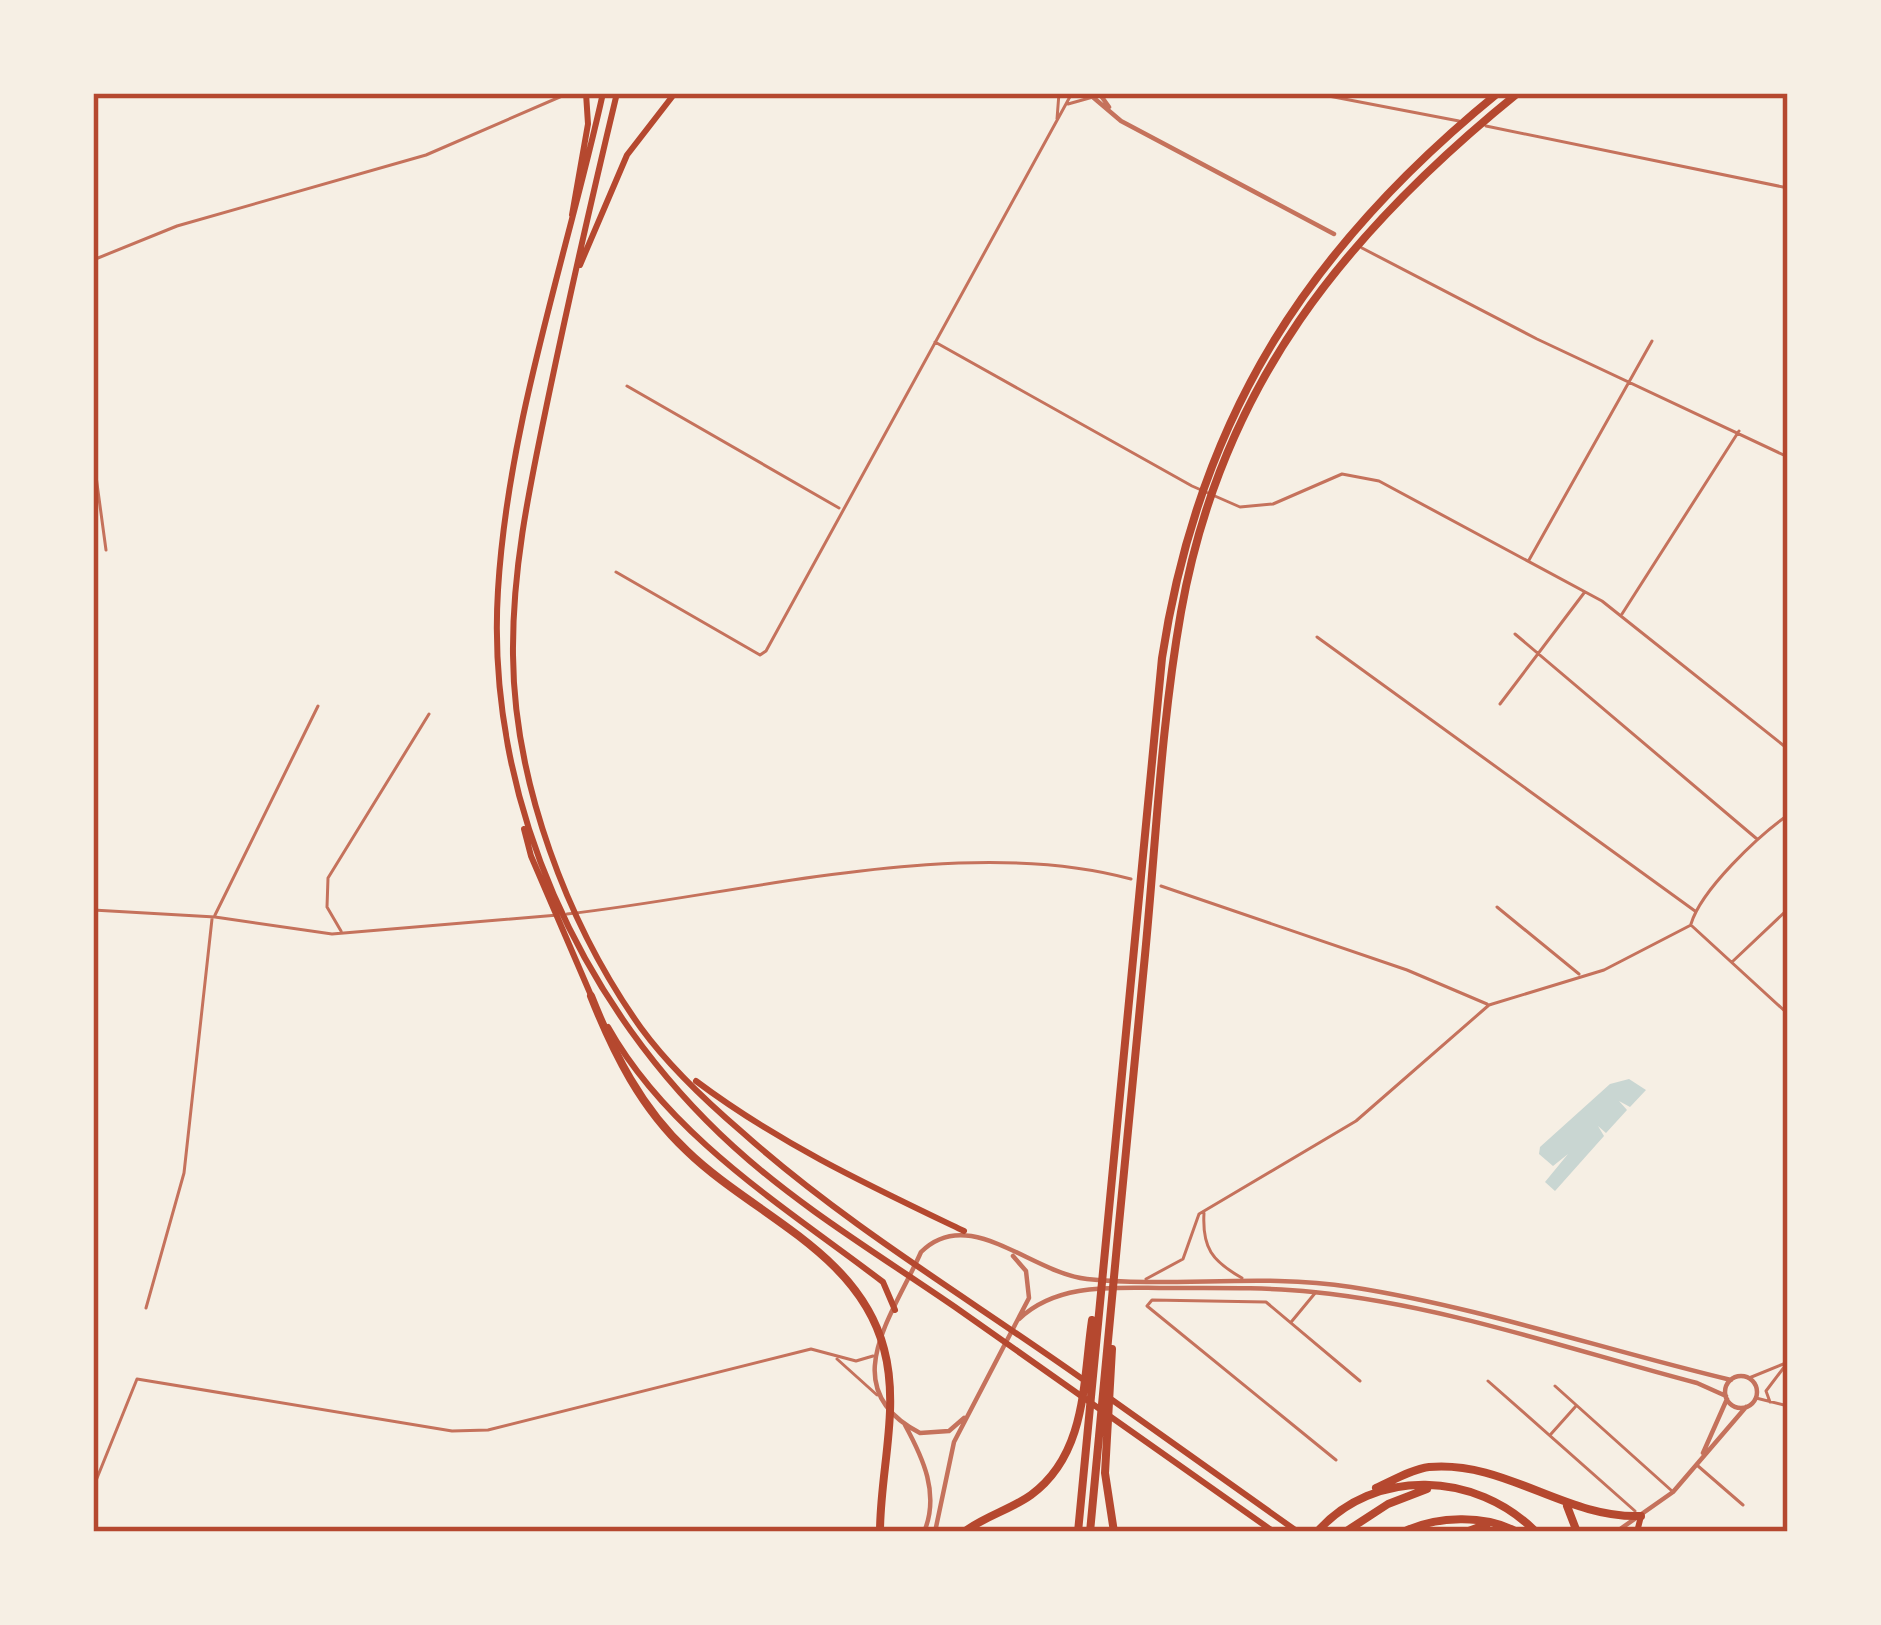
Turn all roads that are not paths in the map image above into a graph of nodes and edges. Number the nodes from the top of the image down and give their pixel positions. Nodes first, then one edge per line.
1 (96, 93) edge
2 (569, 93) edge
3 (617, 93) edge
4 (675, 93) edge
5 (1059, 93) edge
6 (1072, 93) edge
7 (1313, 93) edge
8 (1498, 93) edge
9 (1518, 93) edge
10 (603, 94) edge
11 (1093, 94) edge
12 (586, 95) edge
13 (1066, 105) junction
14 (93, 107) edge
15 (1055, 127) junction
16 (1788, 188) edge
17 (572, 231) junction
18 (1334, 234) joint
19 (93, 260) edge
20 (574, 279) junction
21 (1652, 341) dead end
22 (935, 342) junction
23 (1633, 383) junction
24 (627, 386) dead end
25 (1739, 431) junction
26 (93, 454) edge
27 (1788, 457) edge
28 (841, 509) junction
29 (106, 550) dead end
30 (1528, 561) junction
31 (616, 572) dead end
32 (1586, 592) junction
33 (1622, 615) junction
34 (1516, 634) dead end
35 (1317, 637) dead end
36 (1538, 655) junction
37 (1500, 704) dead end
38 (318, 706) dead end
39 (429, 714) dead end
40 (1788, 749) edge
41 (1788, 815) edge
42 (1757, 839) junction
43 (1131, 879) dead end
44 (1161, 886) dead end
45 (1497, 907) dead end
46 (1788, 909) edge
47 (93, 910) edge
48 (1695, 911) junction
49 (213, 917) junction
50 (565, 922) junction
51 (1691, 925) junction
52 (343, 934) junction
53 (1731, 963) junction
54 (1583, 977) junction
55 (591, 996) junction
56 (1489, 1005) junction
57 (1788, 1014) edge
58 (676, 1067) junction
59 (1204, 1211) junction
60 (964, 1231) junction
61 (1009, 1252) junction
62 (1242, 1278) junction
63 (1147, 1279) junction
64 (1316, 1292) junction
65 (1097, 1303) junction
66 (1113, 1306) junction
67 (146, 1308) dead end
68 (896, 1310) junction
69 (1019, 1319) junction
70 (1291, 1322) junction
71 (873, 1356) junction
72 (836, 1358) junction
73 (1788, 1362) edge
74 (1748, 1378) junction
75 (1731, 1380) junction
76 (1360, 1381) dead end
77 (1488, 1382) dead end
78 (1555, 1386) dead end
79 (877, 1395) junction
80 (1727, 1398) junction
81 (1756, 1398) junction
82 (1770, 1402) junction
83 (1576, 1405) junction
84 (1788, 1406) edge
85 (1746, 1407) junction
86 (964, 1418) junction
87 (905, 1425) junction
88 (1549, 1436) junction
89 (1336, 1460) dead end
90 (1698, 1463) junction
91 (1440, 1484) junction
92 (93, 1488) edge
93 (1376, 1488) junction
94 (1673, 1492) junction
95 (1559, 1498) junction
96 (1743, 1505) dead end
97 (1641, 1516) junction
98 (1493, 1522) junction
99 (880, 1532) edge
100 (924, 1532) edge
101 (935, 1532) edge
102 (969, 1532) edge
103 (1017, 1532) edge
104 (1078, 1532) edge
105 (1090, 1532) edge
106 (1114, 1532) edge
107 (1274, 1532) edge
108 (1298, 1532) edge
109 (1317, 1532) edge
110 (1346, 1532) edge
111 (1403, 1532) edge
112 (1466, 1532) edge
113 (1517, 1532) edge
114 (1536, 1532) edge
115 (1577, 1532) edge
116 (1616, 1532) edge
117 (1637, 1532) edge

1 - 14 street
2 - 19 street
3 - 20 highway
4 - 20 highway
5 - 15 street
6 - 13 street
7 - 16 street
8 - 65 highway
9 - 66 highway
10 - 17 highway
11 - 13 street
11 - 18 street
12 - 17 highway
13 - 15 street
15 - 22 street
17 - 50 highway
18 - 23 street
20 - 58 highway
21 - 23 street
22 - 28 street
22 - 30 street
23 - 25 street
23 - 30 street
24 - 28 street
25 - 27 street
25 - 33 street
26 - 29 street
28 - 31 street
30 - 32 street
32 - 33 street
32 - 36 street
33 - 40 street
34 - 36 street
35 - 48 street
36 - 37 street
36 - 42 street
38 - 49 street
39 - 52 street
41 - 42 street
42 - 48 street
43 - 52 street
44 - 56 street
45 - 54 street
46 - 53 street
47 - 49 street
48 - 51 street
49 - 52 street
49 - 67 street
50 - 55 highway
50 - 107 highway
51 - 53 street
51 - 54 street
53 - 57 street
54 - 56 street
55 - 68 highway
55 - 99 highway
56 - 59 street
58 - 60 highway
58 - 108 highway
59 - 62 street
59 - 63 street
60 - 61 street
60 - 68 street
61 - 63 street
61 - 69 street
62 - 63 street
62 - 75 street
64 - 69 street
64 - 70 street
64 - 80 street
65 - 102 highway
65 - 104 highway
66 - 105 highway
66 - 106 highway
68 - 71 street
69 - 86 street
70 - 76 street
70 - 89 street
71 - 72 street
71 - 79 street
72 - 79 street
72 - 92 street
73 - 74 street
73 - 82 street
74 - 75 street
74 - 81 street
75 - 80 street
77 - 88 street
78 - 83 street
79 - 87 street
80 - 85 street
80 - 90 street
81 - 82 street
81 - 85 street
82 - 84 street
83 - 88 street
83 - 94 street
85 - 90 street
86 - 87 street
86 - 101 street
87 - 100 street
88 - 97 street
90 - 94 street
90 - 96 street
91 - 93 highway
91 - 110 highway
91 - 114 highway
93 - 95 highway
93 - 109 highway
94 - 97 street
95 - 97 highway
95 - 115 highway
97 - 116 street
97 - 117 highway
98 - 111 highway
98 - 112 highway
98 - 113 highway
102 - 103 highway

